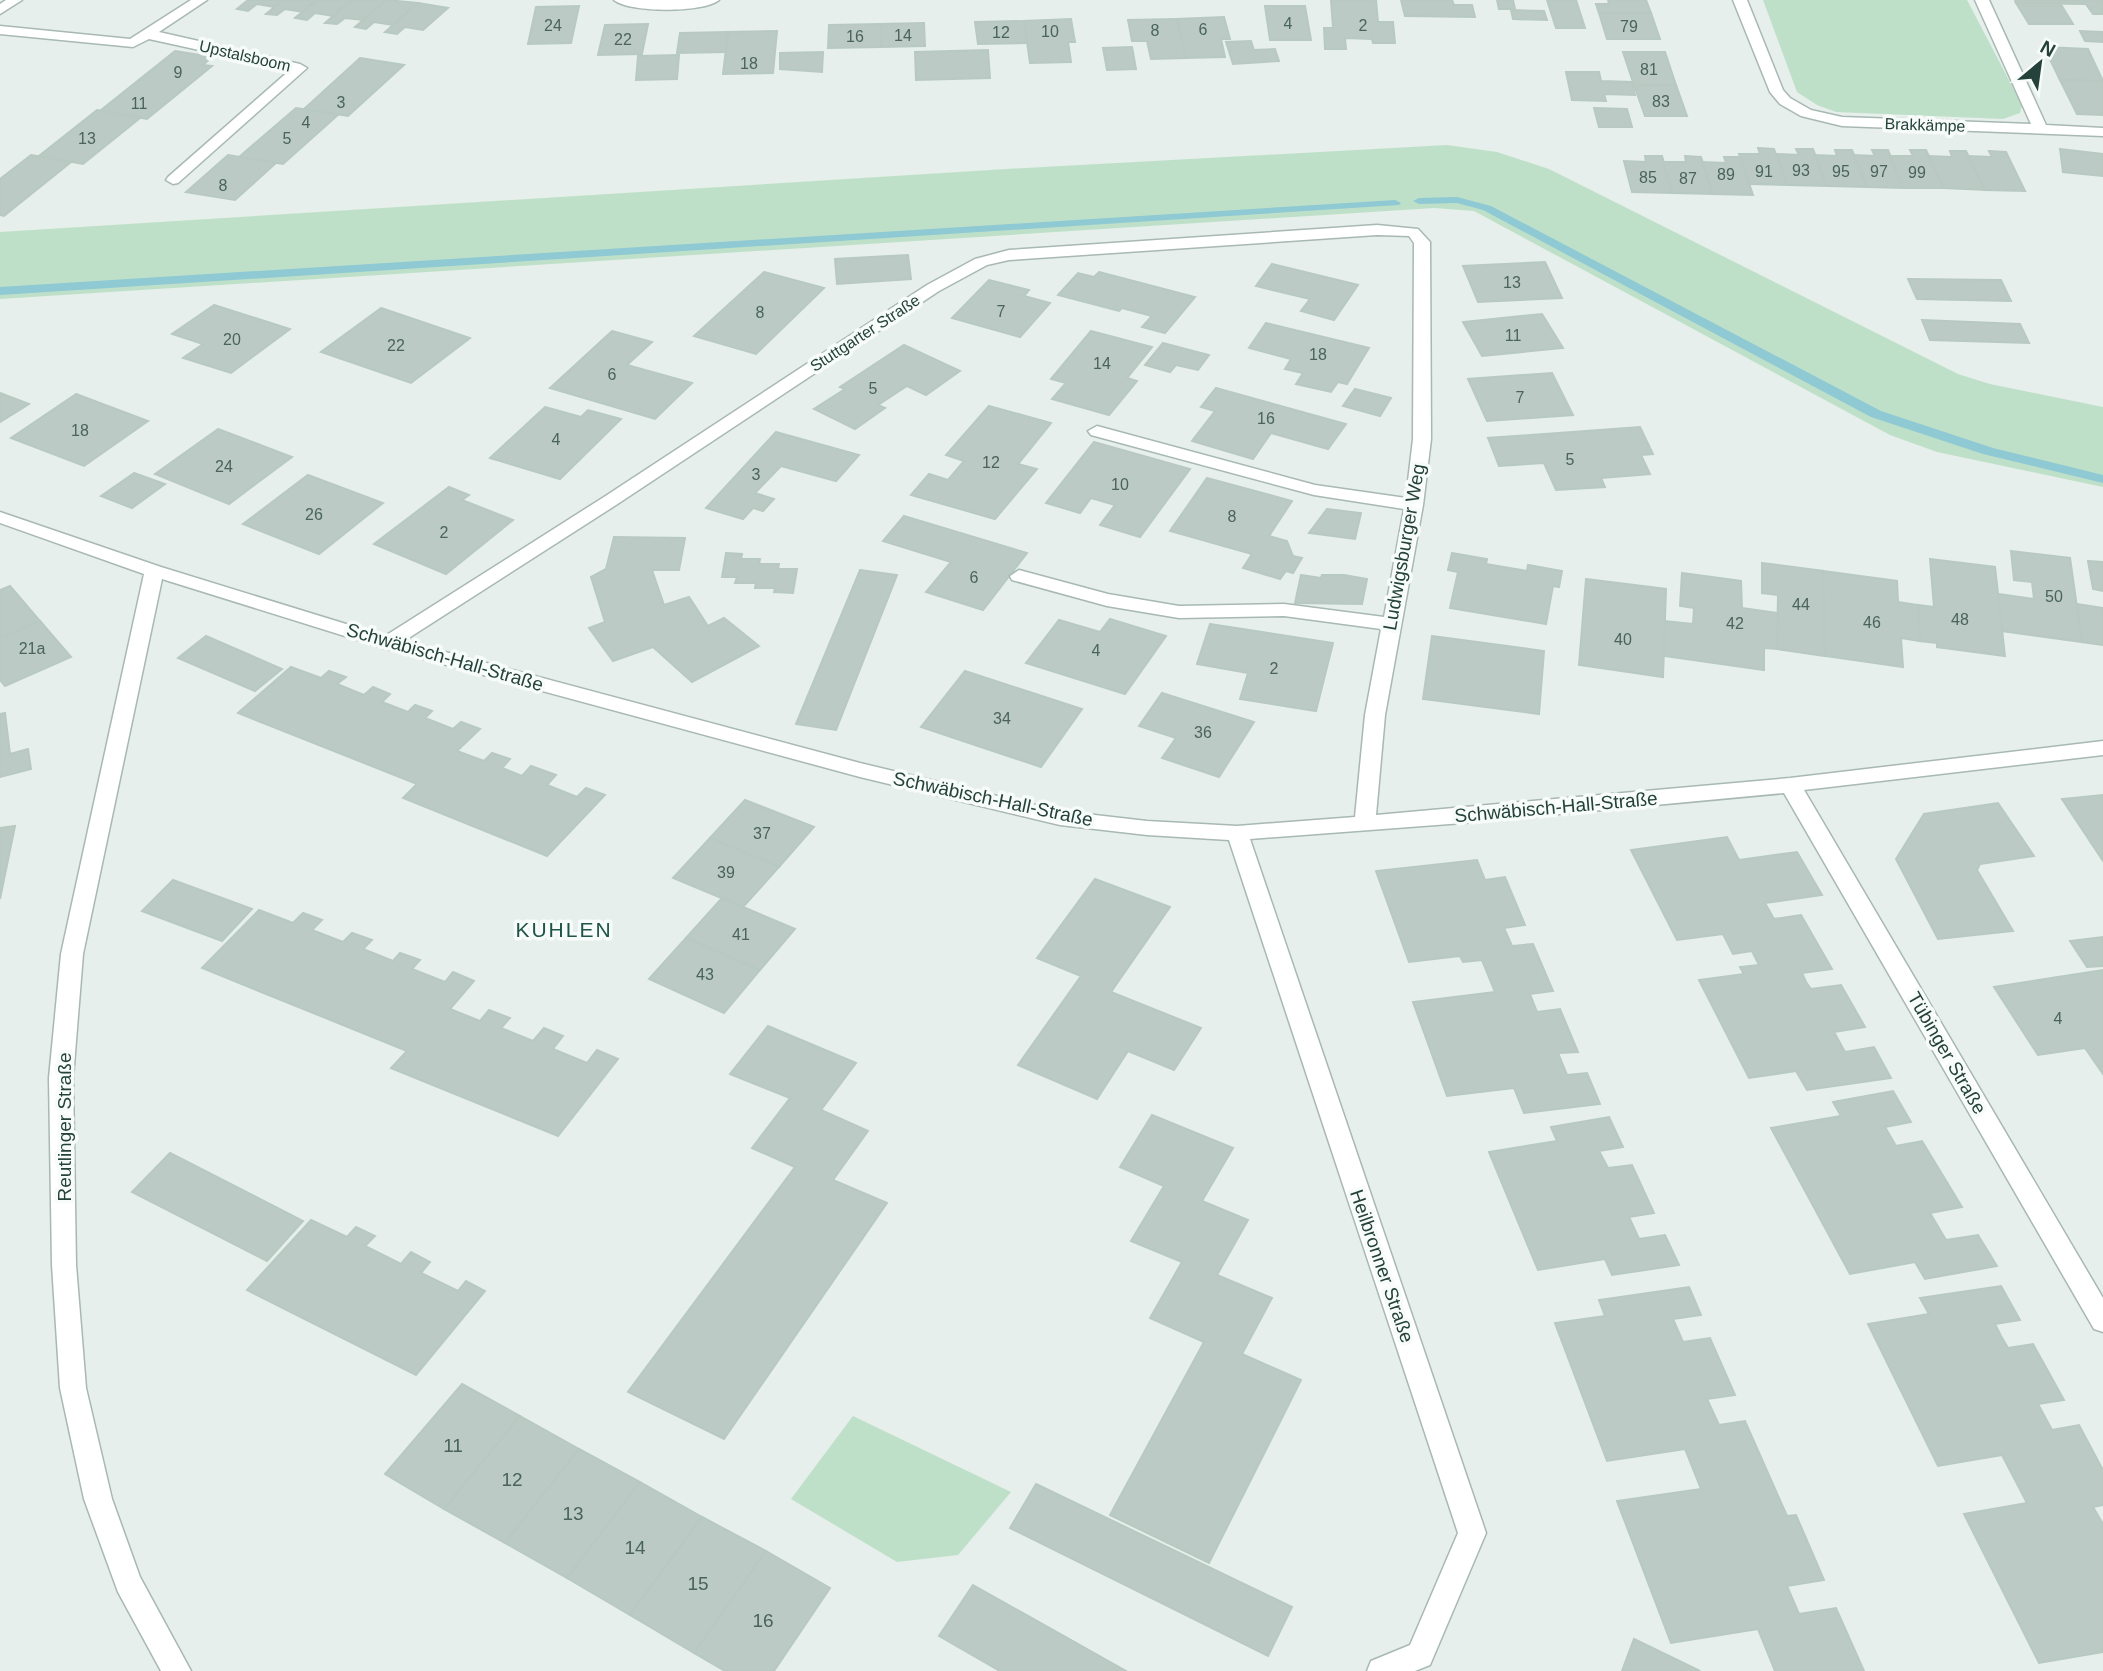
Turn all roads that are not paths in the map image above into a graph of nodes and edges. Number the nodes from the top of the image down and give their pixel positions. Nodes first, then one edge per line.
1 (15, 0) edge
2 (200, 0) edge
3 (621, 0) edge
4 (712, 0) edge
5 (1741, 0) edge
6 (1982, 0) edge
7 (0, 10) edge
8 (0, 30) edge
9 (147, 34) junction
10 (2040, 129) junction
11 (2103, 132) edge
12 (173, 180) dead end
13 (1413, 232) joint
14 (1097, 431) dead end
15 (1414, 505) junction
16 (0, 517) edge
17 (154, 571) junction
18 (1019, 576) dead end
19 (1390, 624) junction
20 (387, 643) junction
21 (2103, 748) edge
22 (1790, 785) junction
23 (1365, 823) junction
24 (1237, 833) junction
25 (2103, 1321) edge
26 (177, 1671) edge
27 (1381, 1671) edge

1 - 7 street
2 - 9 street, Upstalsboom
3 - 4 street
5 - 10 street, Brakkämpe
6 - 10 street
8 - 9 street, Upstalsboom
9 - 12 street, Upstalsboom
10 - 11 street, Brakkämpe
13 - 15 street, Ludwigsburger Weg
13 - 20 street, Stuttgarter Straße
14 - 15 street
15 - 19 street, Ludwigsburger Weg
16 - 17 street, Schwäbisch-Hall-Straße
17 - 20 street, Schwäbisch-Hall-Straße
17 - 26 street, Reutlinger Straße
18 - 19 street
19 - 23 street, Ludwigsburger Weg
20 - 24 street, Schwäbisch-Hall-Straße
21 - 22 street, Schwäbisch-Hall-Straße
22 - 23 street, Schwäbisch-Hall-Straße
22 - 25 street, Tübinger Straße
23 - 24 street, Schwäbisch-Hall-Straße
24 - 27 street, Heilbronner Straße

